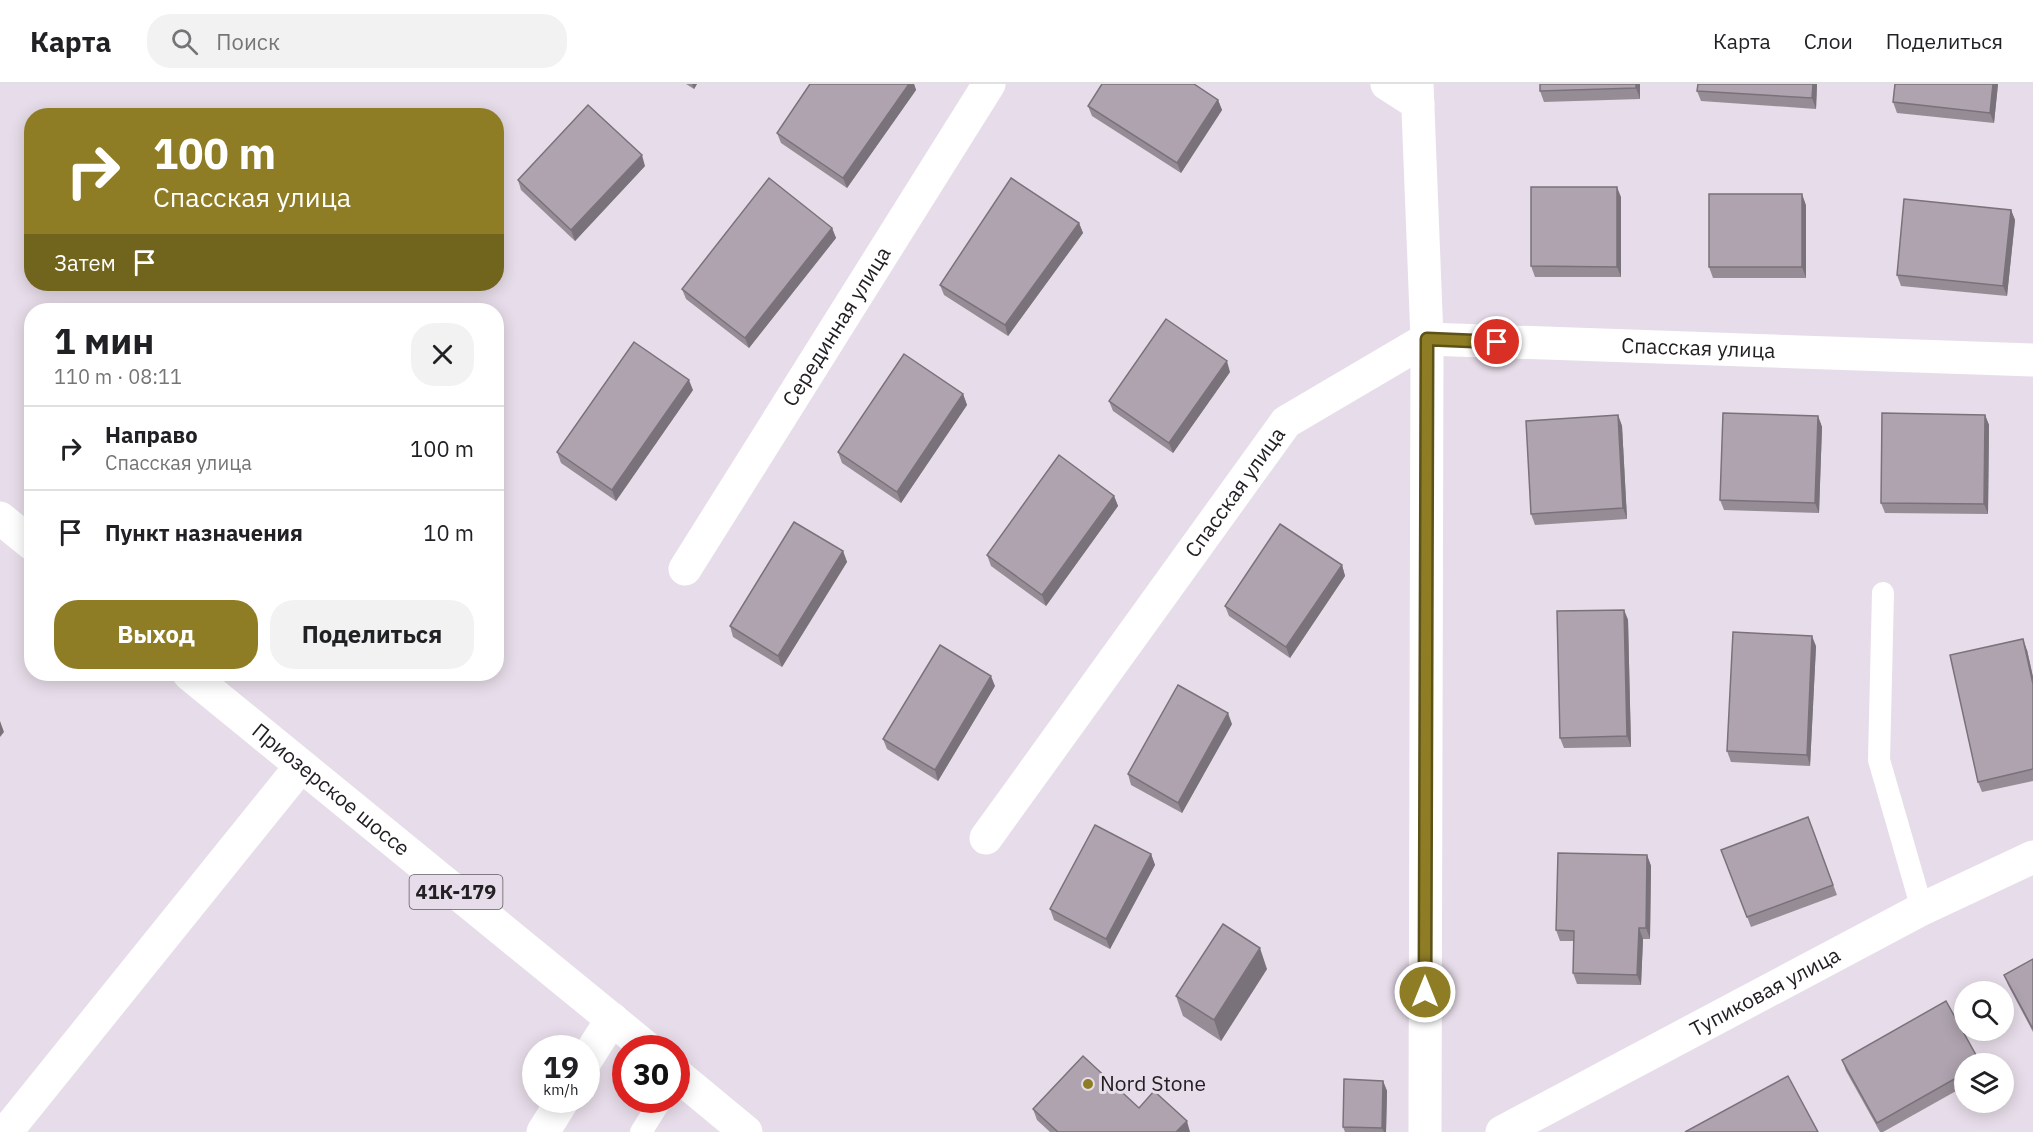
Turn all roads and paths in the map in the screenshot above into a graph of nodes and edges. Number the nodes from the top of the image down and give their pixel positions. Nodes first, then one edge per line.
1 (989, 84) edge
2 (1388, 84) edge
3 (1417, 94) edge
4 (1427, 339) junction
5 (2033, 360) edge
6 (0, 518) edge
7 (24, 538) edge
8 (685, 569) dead end
9 (1883, 593) dead end
10 (198, 681) edge
11 (301, 766) junction
12 (986, 838) dead end
13 (2033, 857) edge
14 (1922, 909) junction
15 (612, 1018) junction
16 (632, 1035) edge
17 (600, 1037) edge
18 (690, 1085) edge
19 (555, 1113) edge
20 (653, 1113) edge
21 (6, 1132) edge
22 (543, 1132) edge
23 (641, 1132) edge
24 (746, 1132) edge
25 (1425, 1132) edge
26 (1502, 1132) edge

1 - 8 street, Серединная улица
2 - 3 street
3 - 4 street
4 - 5 street, Спасская улица
4 - 12 street, Спасская улица
4 - 25 street
6 - 7 street
9 - 14 lane
10 - 11 street, Приозерское шоссе / 41К-179
11 - 15 street, Приозерское шоссе / 41К-179
11 - 21 street
13 - 14 street, Тупиковая улица
14 - 26 street, Тупиковая улица
15 - 16 street, 41К-179
15 - 17 street
18 - 24 street
19 - 22 street
20 - 23 lane

